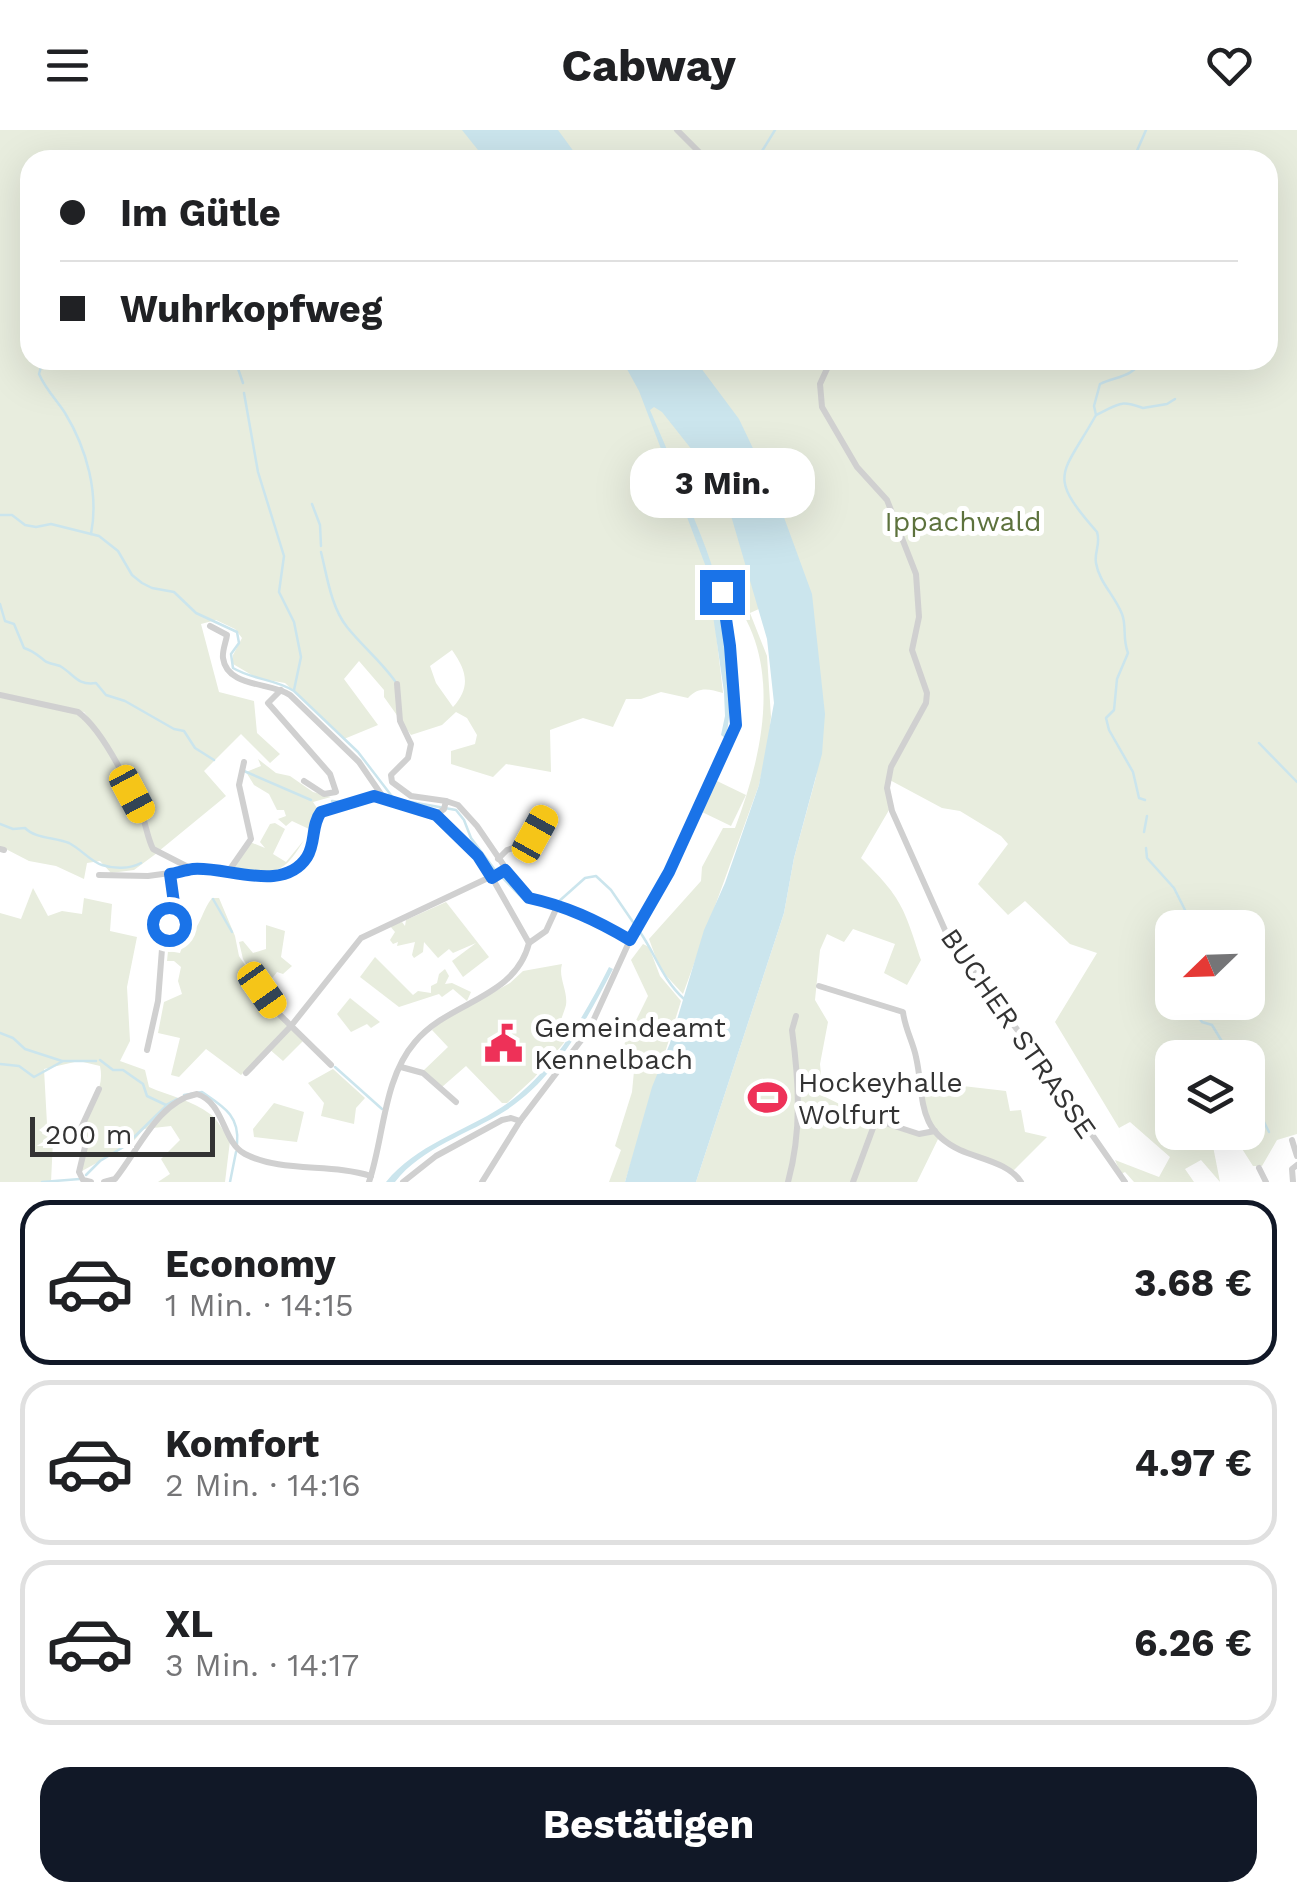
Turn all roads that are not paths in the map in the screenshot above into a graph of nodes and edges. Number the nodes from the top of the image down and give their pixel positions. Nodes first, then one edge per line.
1 (677, 130) edge
2 (697, 150) edge
3 (826, 370) edge
4 (722, 592) dead end
5 (210, 626) dead end
6 (397, 684) dead end
7 (282, 689) junction
8 (0, 696) edge
9 (244, 762) dead end
10 (304, 781) dead end
11 (384, 798) junction
12 (445, 805) junction
13 (540, 809) dead end
14 (436, 815) junction
15 (498, 859) junction
16 (192, 869) junction
17 (504, 870) junction
18 (228, 872) junction
19 (170, 874) junction
20 (100, 875) dead end
21 (494, 877) junction
22 (555, 905) junction
23 (630, 940) junction
24 (528, 943) junction
25 (819, 986) dead end
26 (262, 990) dead end
27 (796, 1016) dead end
28 (292, 1026) junction
29 (146, 1050) dead end
30 (331, 1065) dead end
31 (401, 1067) junction
32 (246, 1073) dead end
33 (99, 1089) dead end
34 (456, 1102) dead end
35 (520, 1120) junction
36 (934, 1130) junction
37 (1292, 1140) dead end
38 (1297, 1156) edge
39 (1297, 1165) edge
40 (1260, 1168) dead end
41 (371, 1180) edge
42 (90, 1182) edge
43 (104, 1182) edge
44 (403, 1182) edge
45 (482, 1182) edge
46 (788, 1182) edge
47 (852, 1182) edge
48 (1021, 1182) edge
49 (1124, 1182) edge
50 (1266, 1182) edge
51 (1294, 1182) edge

1 - 2 street
3 - 49 street, BUCHER STRASSE
4 - 23 street
5 - 7 street
6 - 12 street
7 - 10 street
7 - 11 street
8 - 16 street
9 - 18 street
11 - 14 street
11 - 18 street
12 - 14 street
12 - 15 street
13 - 15 street
14 - 21 street
15 - 17 street
16 - 18 street
16 - 19 street
17 - 21 street
17 - 22 street
19 - 20 street
19 - 29 street
21 - 24 street
21 - 28 street
22 - 23 street
22 - 24 street
23 - 35 street
24 - 31 street
25 - 36 street
26 - 28 street
27 - 46 street
28 - 30 street
28 - 32 street
31 - 34 street
31 - 41 street
33 - 42 street
35 - 44 street
35 - 45 street
36 - 47 street
36 - 48 street
37 - 38 street
39 - 51 street
40 - 50 street
41 - 43 street

